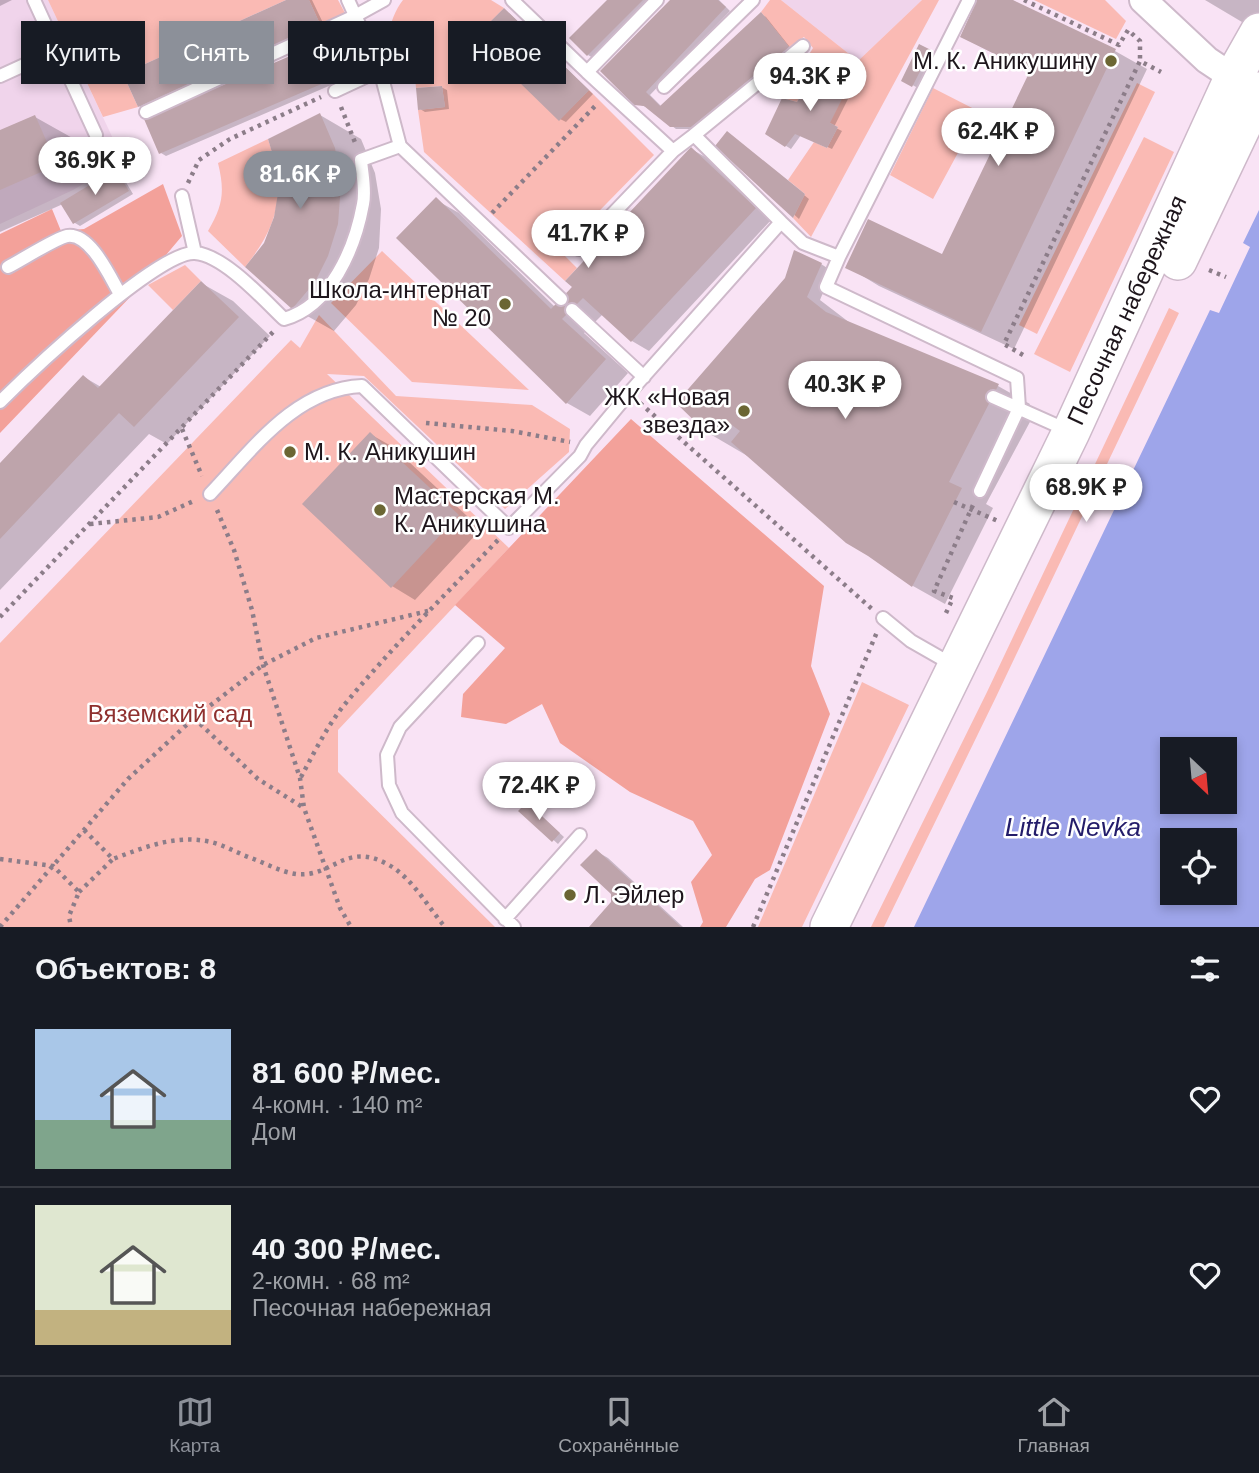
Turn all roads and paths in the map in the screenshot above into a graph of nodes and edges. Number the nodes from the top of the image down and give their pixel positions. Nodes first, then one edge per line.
1 (34, 0) edge
2 (348, 0) edge
3 (384, 0) edge
4 (512, 0) edge
5 (657, 0) edge
6 (753, 0) edge
7 (969, 0) edge
8 (1024, 0) edge
9 (1143, 0) edge
10 (355, 16) junction
11 (44, 21) edge
12 (357, 21) edge
13 (1259, 32) edge
14 (803, 46) dead end
15 (1140, 61) junction
16 (21, 66) edge
17 (587, 72) junction
18 (1161, 72) dead end
19 (0, 76) edge
20 (73, 84) edge
21 (348, 84) edge
22 (384, 84) edge
23 (664, 87) dead end
24 (1250, 87) edge
25 (335, 90) junction
26 (609, 93) junction
27 (146, 112) dead end
28 (96, 135) dead end
29 (694, 135) junction
30 (400, 146) junction
31 (673, 150) junction
32 (361, 160) junction
33 (182, 196) joint
34 (781, 222) junction
35 (482, 224) junction
36 (579, 248) dead end
37 (195, 253) junction
38 (839, 257) junction
39 (8, 267) dead end
40 (1209, 270) dead end
41 (1226, 277) dead end
42 (120, 294) junction
43 (561, 299) dead end
44 (572, 310) dead end
45 (284, 319) junction
46 (1023, 355) dead end
47 (644, 377) junction
48 (629, 393) junction
49 (993, 397) dead end
50 (0, 402) edge
51 (1019, 408) junction
52 (397, 420) junction
53 (182, 429) junction
54 (1070, 432) junction
55 (586, 445) junction
56 (980, 491) joint
57 (210, 494) junction
58 (954, 502) dead end
59 (971, 510) junction
60 (90, 524) junction
61 (1005, 524) dead end
62 (509, 528) junction
63 (428, 611) junction
64 (0, 617) edge
65 (883, 618) junction
66 (478, 643) dead end
67 (942, 659) junction
68 (263, 665) junction
69 (194, 718) junction
70 (300, 778) junction
71 (304, 808) junction
72 (84, 830) junction
73 (580, 835) dead end
74 (0, 859) edge
75 (113, 859) junction
76 (53, 866) junction
77 (325, 869) junction
78 (79, 892) junction
79 (510, 923) edge
80 (1, 927) edge
81 (71, 927) edge
82 (351, 927) edge
83 (445, 927) edge
84 (753, 927) edge
85 (829, 927) edge
86 (858, 927) edge

1 - 11 lane
2 - 10 lane
3 - 10 lane
4 - 17 lane
5 - 17 lane
6 - 23 lane
7 - 38 lane
8 - 15 path
9 - 24 street
10 - 12 lane
10 - 27 lane
13 - 24 main road, Песочная набережная
14 - 29 lane
15 - 18 path
15 - 46 path
16 - 19 lane
17 - 26 lane
20 - 28 lane
21 - 25 lane
22 - 30 lane
24 - 54 main road, Песочная набережная
24 - 86 main road, Песочная набережная
25 - 32 path
25 - 33 path
26 - 31 lane
26 - 35 path
29 - 31 lane
29 - 34 lane
30 - 32 lane
30 - 35 lane
31 - 36 lane
32 - 45 lane
33 - 37 lane
34 - 38 lane
34 - 47 lane
35 - 43 lane
37 - 42 lane
37 - 45 lane
38 - 51 lane
39 - 42 lane
40 - 41 path
42 - 50 lane
44 - 47 lane
45 - 53 path
47 - 48 lane
48 - 55 lane
48 - 65 path
49 - 51 lane
51 - 54 lane
51 - 56 lane
52 - 55 path
52 - 57 lane
52 - 62 lane
53 - 57 path
53 - 60 path
54 - 67 main road, Песочная набережная
55 - 62 lane
56 - 59 path
57 - 60 path
57 - 68 path
58 - 59 path
59 - 61 path
59 - 67 path
60 - 64 path
62 - 63 path
63 - 68 path
63 - 70 path
65 - 67 lane
65 - 84 path
66 - 79 lane
67 - 85 main road, Песочная набережная
68 - 69 path
68 - 70 path
69 - 71 path
69 - 72 path
70 - 71 path
71 - 77 path
72 - 75 path
72 - 76 path
73 - 79 lane
74 - 76 path
75 - 77 path
75 - 78 path
76 - 78 path
76 - 80 path
77 - 82 path
77 - 83 path
78 - 81 path

